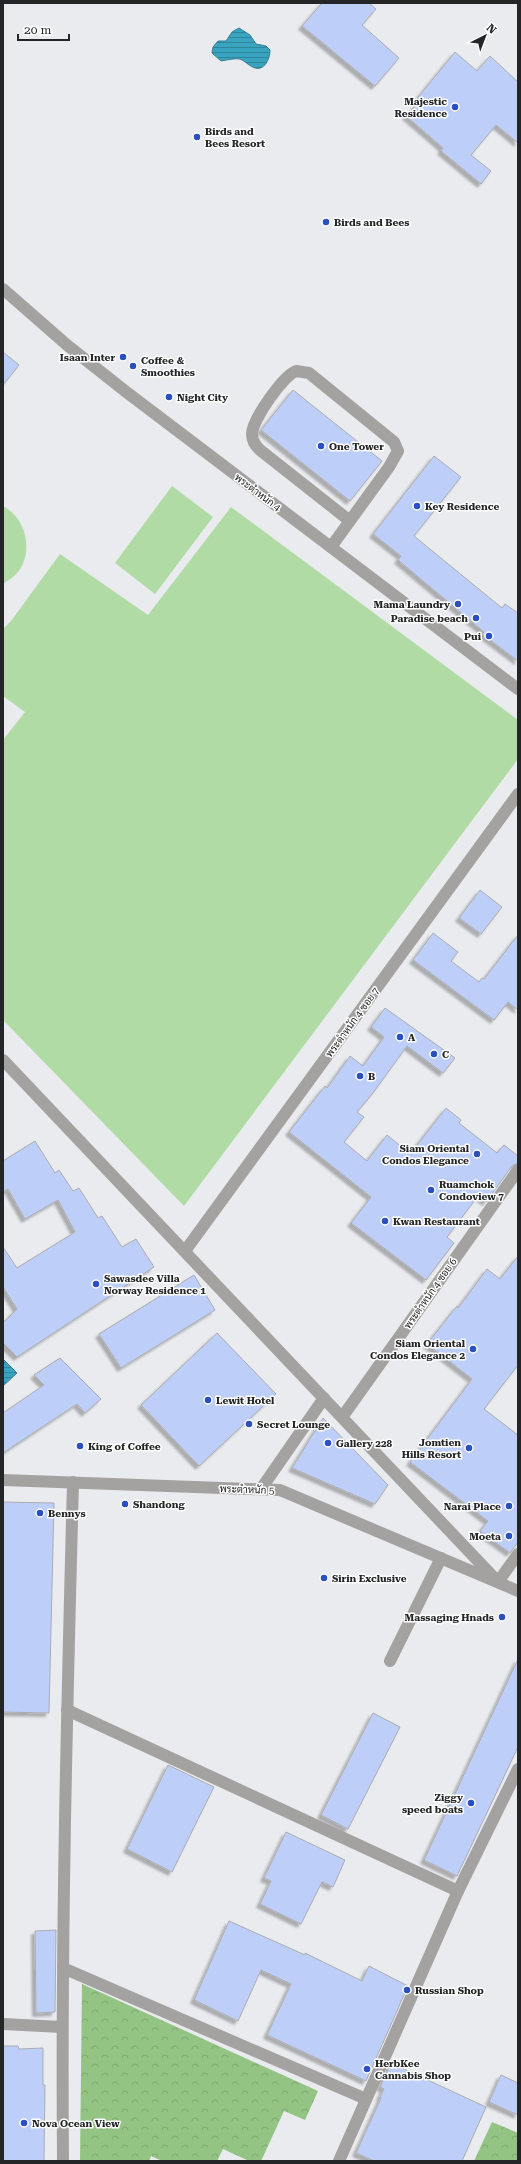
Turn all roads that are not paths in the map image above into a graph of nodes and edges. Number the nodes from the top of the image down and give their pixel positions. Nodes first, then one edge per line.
1 (3, 290) edge
2 (350, 520) junction
3 (331, 547) junction
4 (518, 689) edge
5 (518, 794) edge
6 (3, 1060) edge
7 (518, 1170) edge
8 (185, 1250) junction
9 (324, 1398) junction
10 (343, 1416) junction
11 (3, 1480) edge
12 (73, 1482) junction
13 (261, 1489) junction
14 (518, 1554) edge
15 (441, 1558) junction
16 (498, 1582) junction
17 (518, 1591) edge
18 (390, 1661) dead end
19 (67, 1710) junction
20 (518, 1769) edge
21 (458, 1891) junction
22 (63, 1968) junction
23 (3, 2024) edge
24 (62, 2028) junction
25 (366, 2099) junction
26 (63, 2161) edge
27 (339, 2161) edge

1 - 3 street, พระตำหนัก 4
2 - 2 street
2 - 3 street
3 - 4 street, พระตำหนัก 4
5 - 8 street, พระตำหนัก 4 ซอย 7
6 - 8 street
7 - 10 street, พระตำหนัก 4 ซอย 6
8 - 9 street
9 - 10 street
9 - 13 street
10 - 16 street
11 - 12 street, พระตำหนัก 5
12 - 13 street, พระตำหนัก 5
12 - 19 street
13 - 15 street, พระตำหนัก 5
14 - 16 street
15 - 16 street, พระตำหนัก 5
15 - 18 street
16 - 17 street, พระตำหนัก 5
19 - 21 street
19 - 22 street
20 - 21 street
21 - 25 street
22 - 24 street
22 - 25 street
23 - 24 street
24 - 26 street
25 - 27 street

